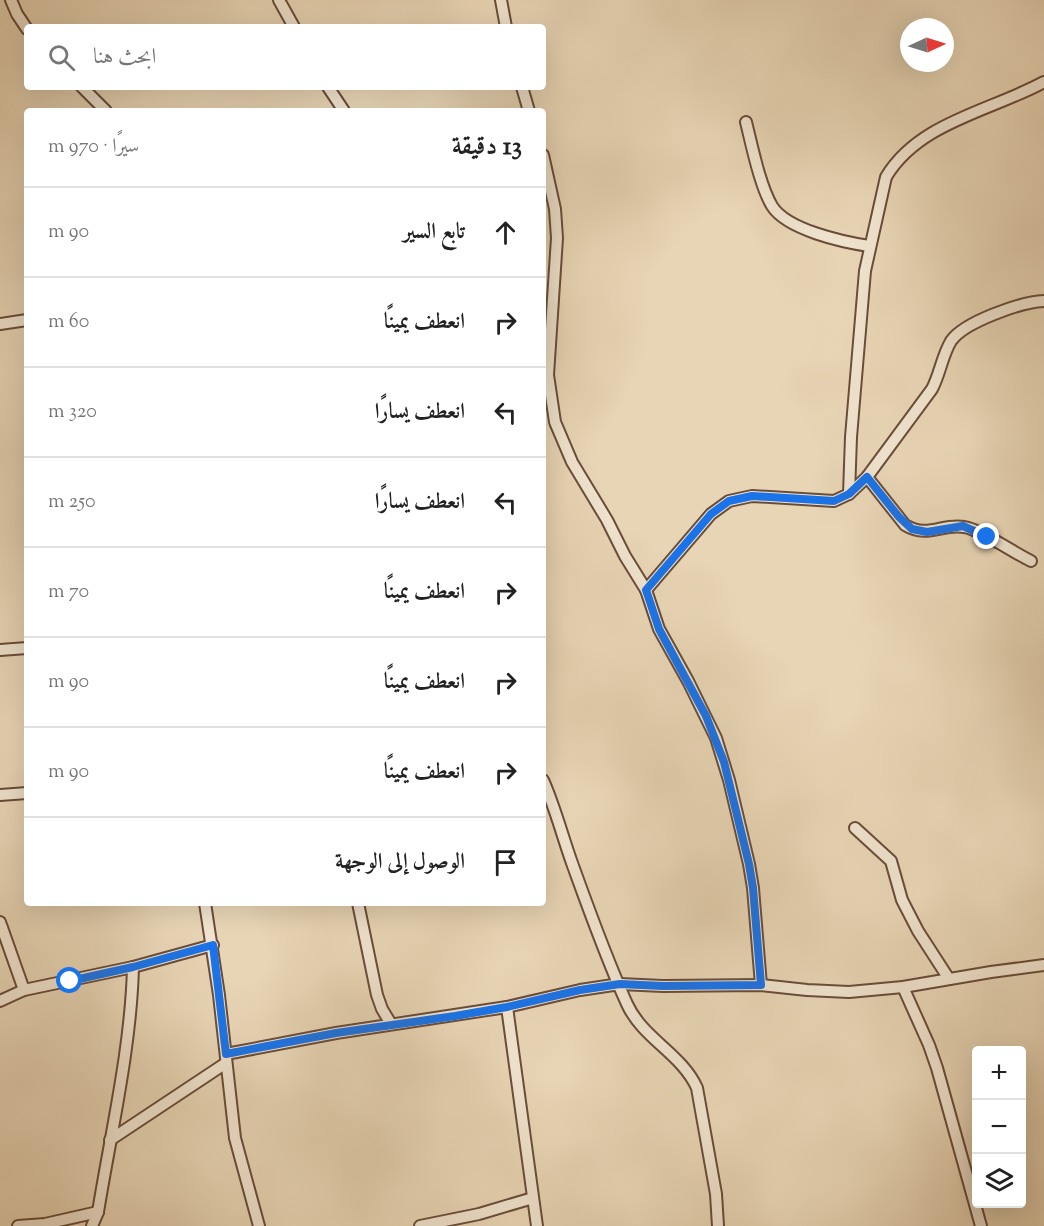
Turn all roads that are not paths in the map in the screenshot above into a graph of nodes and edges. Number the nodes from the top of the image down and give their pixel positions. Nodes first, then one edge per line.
1 (11, 0) edge
2 (279, 0) edge
3 (501, 0) edge
4 (24, 24) edge
5 (292, 24) edge
6 (505, 24) edge
7 (1044, 82) edge
8 (85, 90) edge
9 (330, 90) edge
10 (523, 90) edge
11 (103, 108) edge
12 (342, 108) edge
13 (528, 108) edge
14 (746, 122) dead end
15 (546, 168) edge
16 (869, 246) junction
17 (1044, 300) edge
18 (24, 320) edge
19 (0, 324) edge
20 (546, 371) edge
21 (867, 477) junction
22 (849, 494) junction
23 (1031, 561) dead end
24 (646, 590) junction
25 (24, 648) edge
26 (0, 650) edge
27 (546, 788) edge
28 (24, 794) edge
29 (0, 795) edge
30 (855, 828) dead end
31 (206, 906) edge
32 (359, 906) edge
33 (0, 922) edge
34 (213, 945) junction
35 (1044, 965) edge
36 (133, 967) junction
37 (949, 980) junction
38 (620, 984) junction
39 (761, 985) junction
40 (903, 987) junction
41 (24, 990) junction
42 (0, 1000) edge
43 (507, 1007) junction
44 (391, 1024) junction
45 (226, 1058) junction
46 (110, 1140) junction
47 (532, 1198) junction
48 (98, 1212) junction
49 (18, 1226) edge
50 (92, 1226) edge
51 (259, 1226) edge
52 (420, 1226) edge
53 (537, 1226) edge
54 (718, 1226) edge
55 (981, 1226) edge

1 - 4 street
2 - 5 street
3 - 6 street
7 - 16 street
8 - 11 street
9 - 12 street
10 - 13 street
14 - 16 street
15 - 20 street
16 - 22 street
17 - 21 street
18 - 19 street
20 - 24 street
21 - 22 street
21 - 23 street
22 - 24 street
24 - 39 street
25 - 26 street
27 - 38 street
28 - 29 street
30 - 37 street
31 - 34 street
32 - 44 street
33 - 41 street
34 - 36 street
34 - 45 street
35 - 37 street
36 - 41 street
36 - 46 street
37 - 40 street
38 - 39 street
38 - 43 street
38 - 54 street
39 - 40 street
40 - 55 street
41 - 42 street
43 - 44 street
43 - 47 street
44 - 45 street
45 - 46 street
45 - 51 street
46 - 48 street
47 - 52 street
47 - 53 street
48 - 49 street
48 - 50 street

